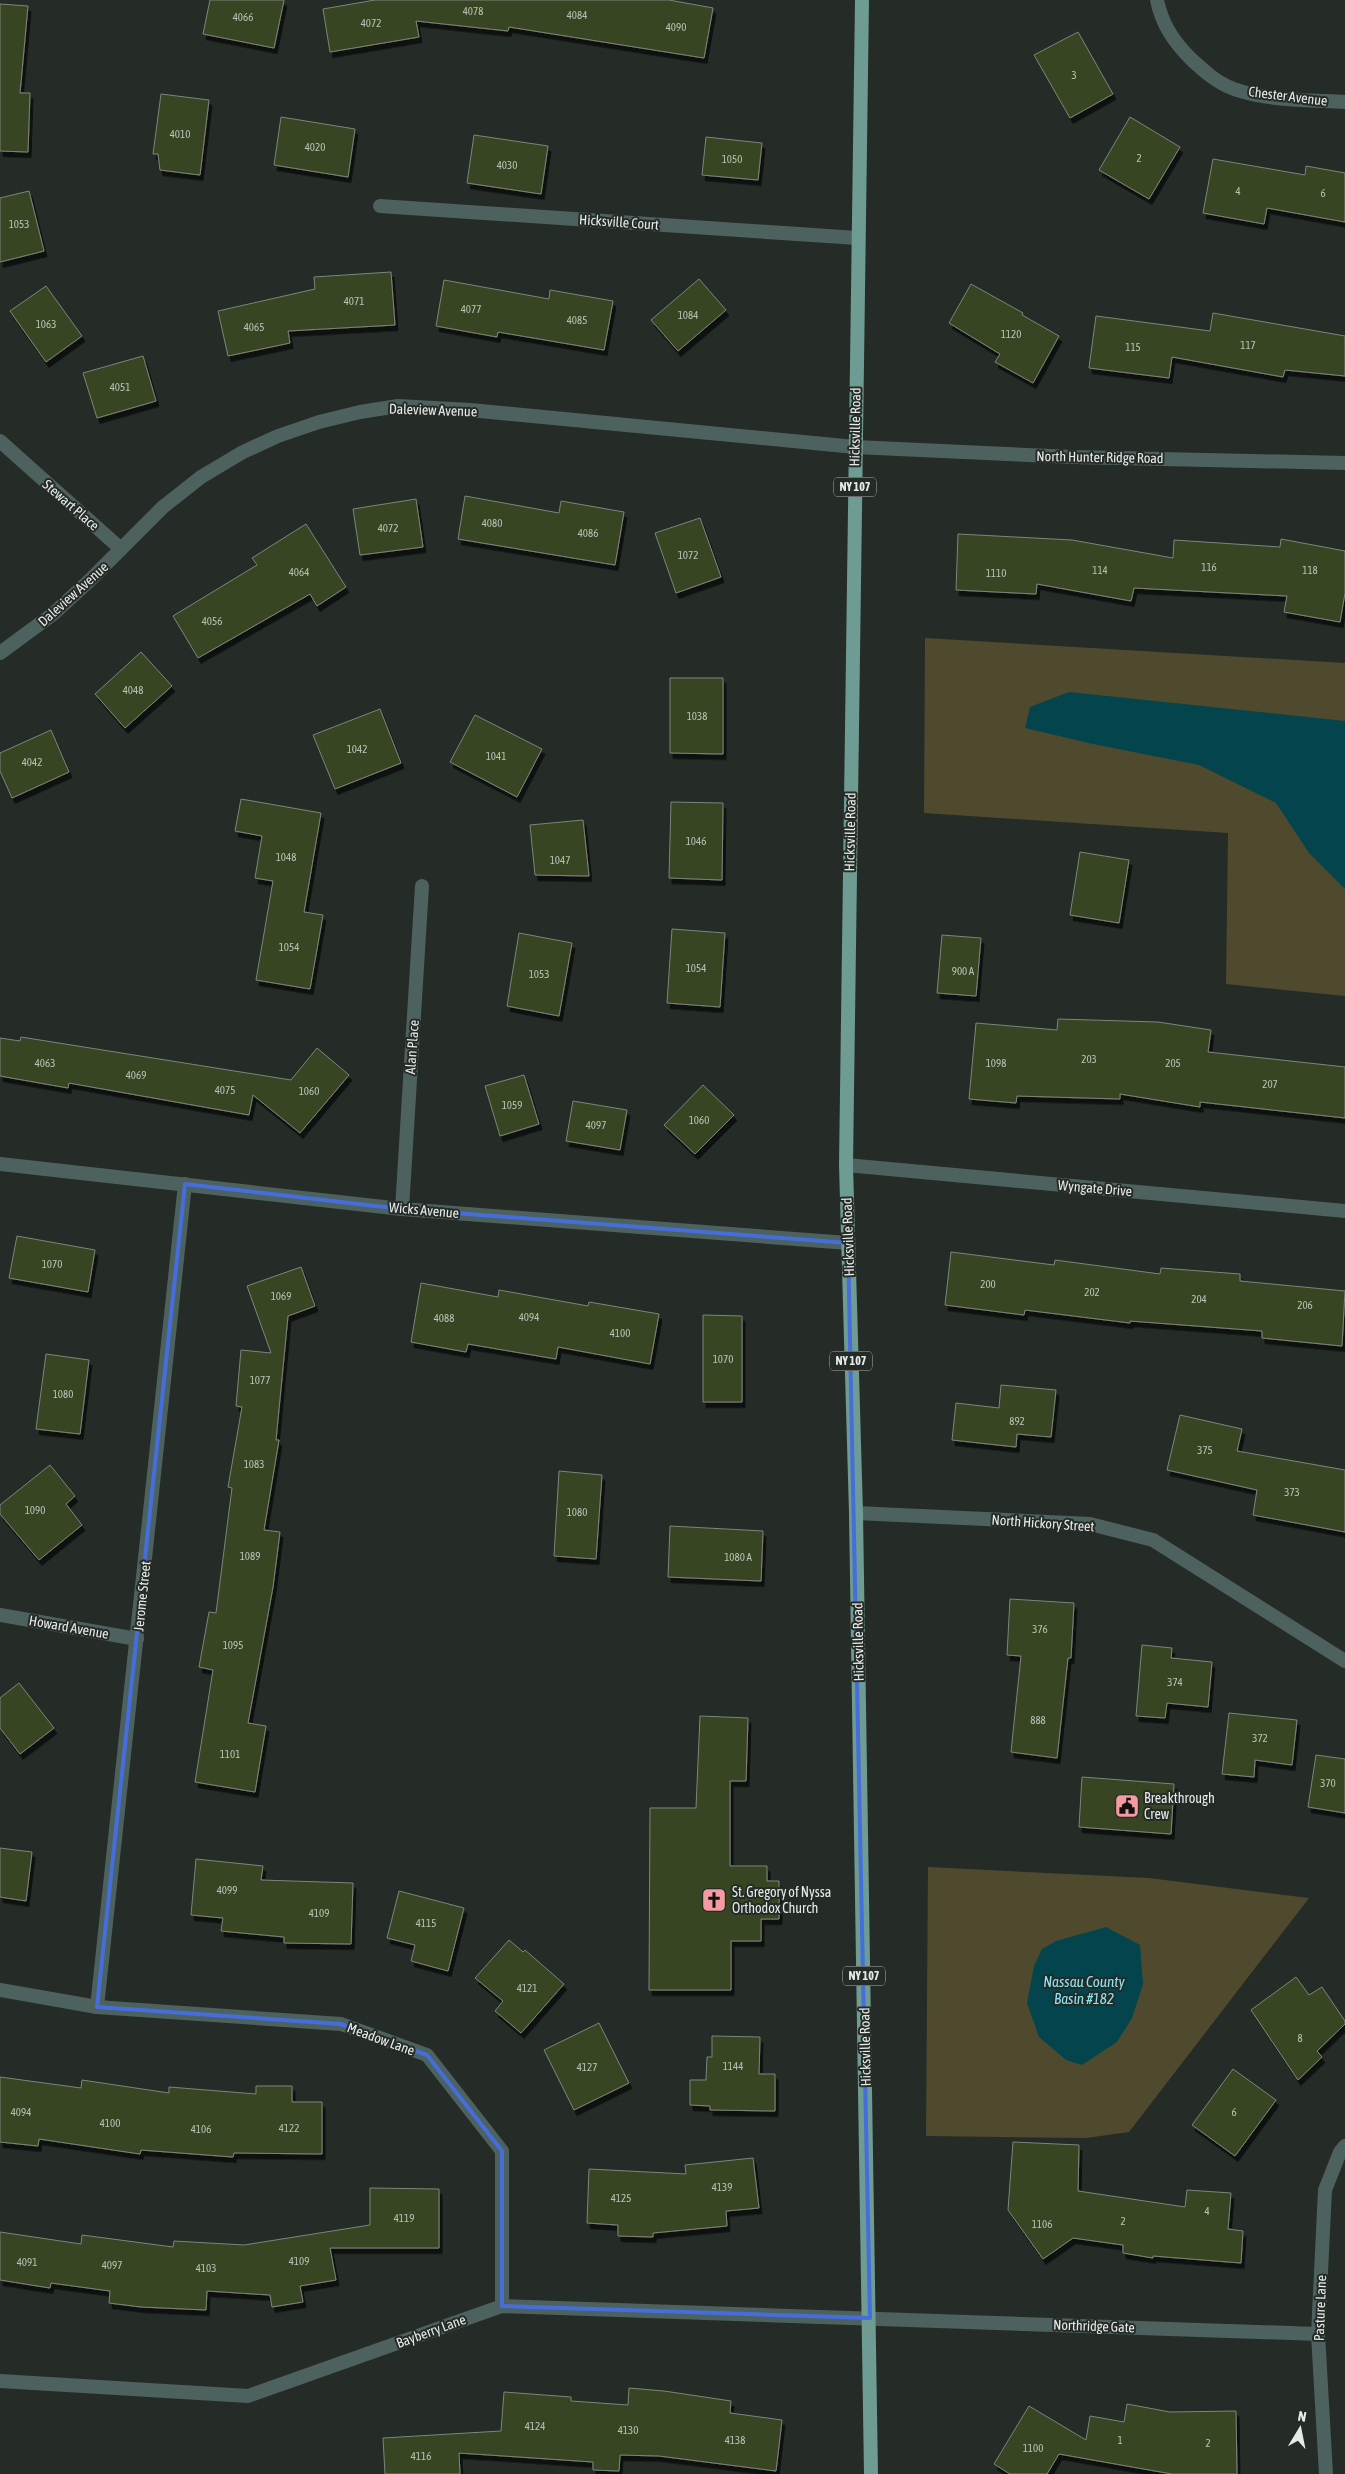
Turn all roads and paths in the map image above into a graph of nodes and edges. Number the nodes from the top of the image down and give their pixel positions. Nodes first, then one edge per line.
1 (862, 0) edge
2 (1157, 0) edge
3 (1345, 102) edge
4 (380, 206) dead end
5 (857, 238) junction
6 (0, 441) edge
7 (855, 447) junction
8 (1345, 463) edge
9 (121, 549) junction
10 (0, 653) edge
11 (422, 886) dead end
12 (0, 1164) edge
13 (846, 1165) junction
14 (185, 1184) junction
15 (402, 1208) junction
16 (1345, 1211) edge
17 (848, 1243) junction
18 (856, 1513) junction
19 (0, 1615) edge
20 (137, 1640) junction
21 (1345, 1661) edge
22 (0, 1990) edge
23 (97, 2007) junction
24 (1345, 2146) edge
25 (502, 2306) junction
26 (870, 2318) junction
27 (1318, 2334) junction
28 (0, 2381) edge
29 (871, 2474) edge
30 (1326, 2474) edge

1 - 5 main road, Hicksville Road / NY 107
2 - 3 street, Chester Avenue
4 - 5 street, Hicksville Court
5 - 7 main road, Hicksville Road / NY 107
6 - 9 street, Stewart Place
7 - 8 street, North Hunter Ridge Road
7 - 9 street, Daleview Avenue
7 - 13 main road, Hicksville Road / NY 107
9 - 10 street, Daleview Avenue
11 - 15 street, Alan Place
12 - 14 street, Wicks Avenue
13 - 16 street, Wyngate Drive
13 - 17 main road, Hicksville Road / NY 107
14 - 15 street, Wicks Avenue
14 - 20 street, Jerome Street
15 - 17 street, Wicks Avenue
17 - 18 main road, Hicksville Road / NY 107
18 - 21 street, North Hickory Street
18 - 26 main road, Hicksville Road / NY 107
19 - 20 street, Howard Avenue
20 - 23 street, Jerome Street
22 - 23 street, Meadow Lane
23 - 25 street, Meadow Lane
24 - 27 street, Pasture Lane
25 - 26 street, Bayberry Lane
25 - 28 street, Bayberry Lane
26 - 27 street, Northridge Gate
26 - 29 main road, Hicksville Road / NY 107
27 - 30 street, Pasture Lane

